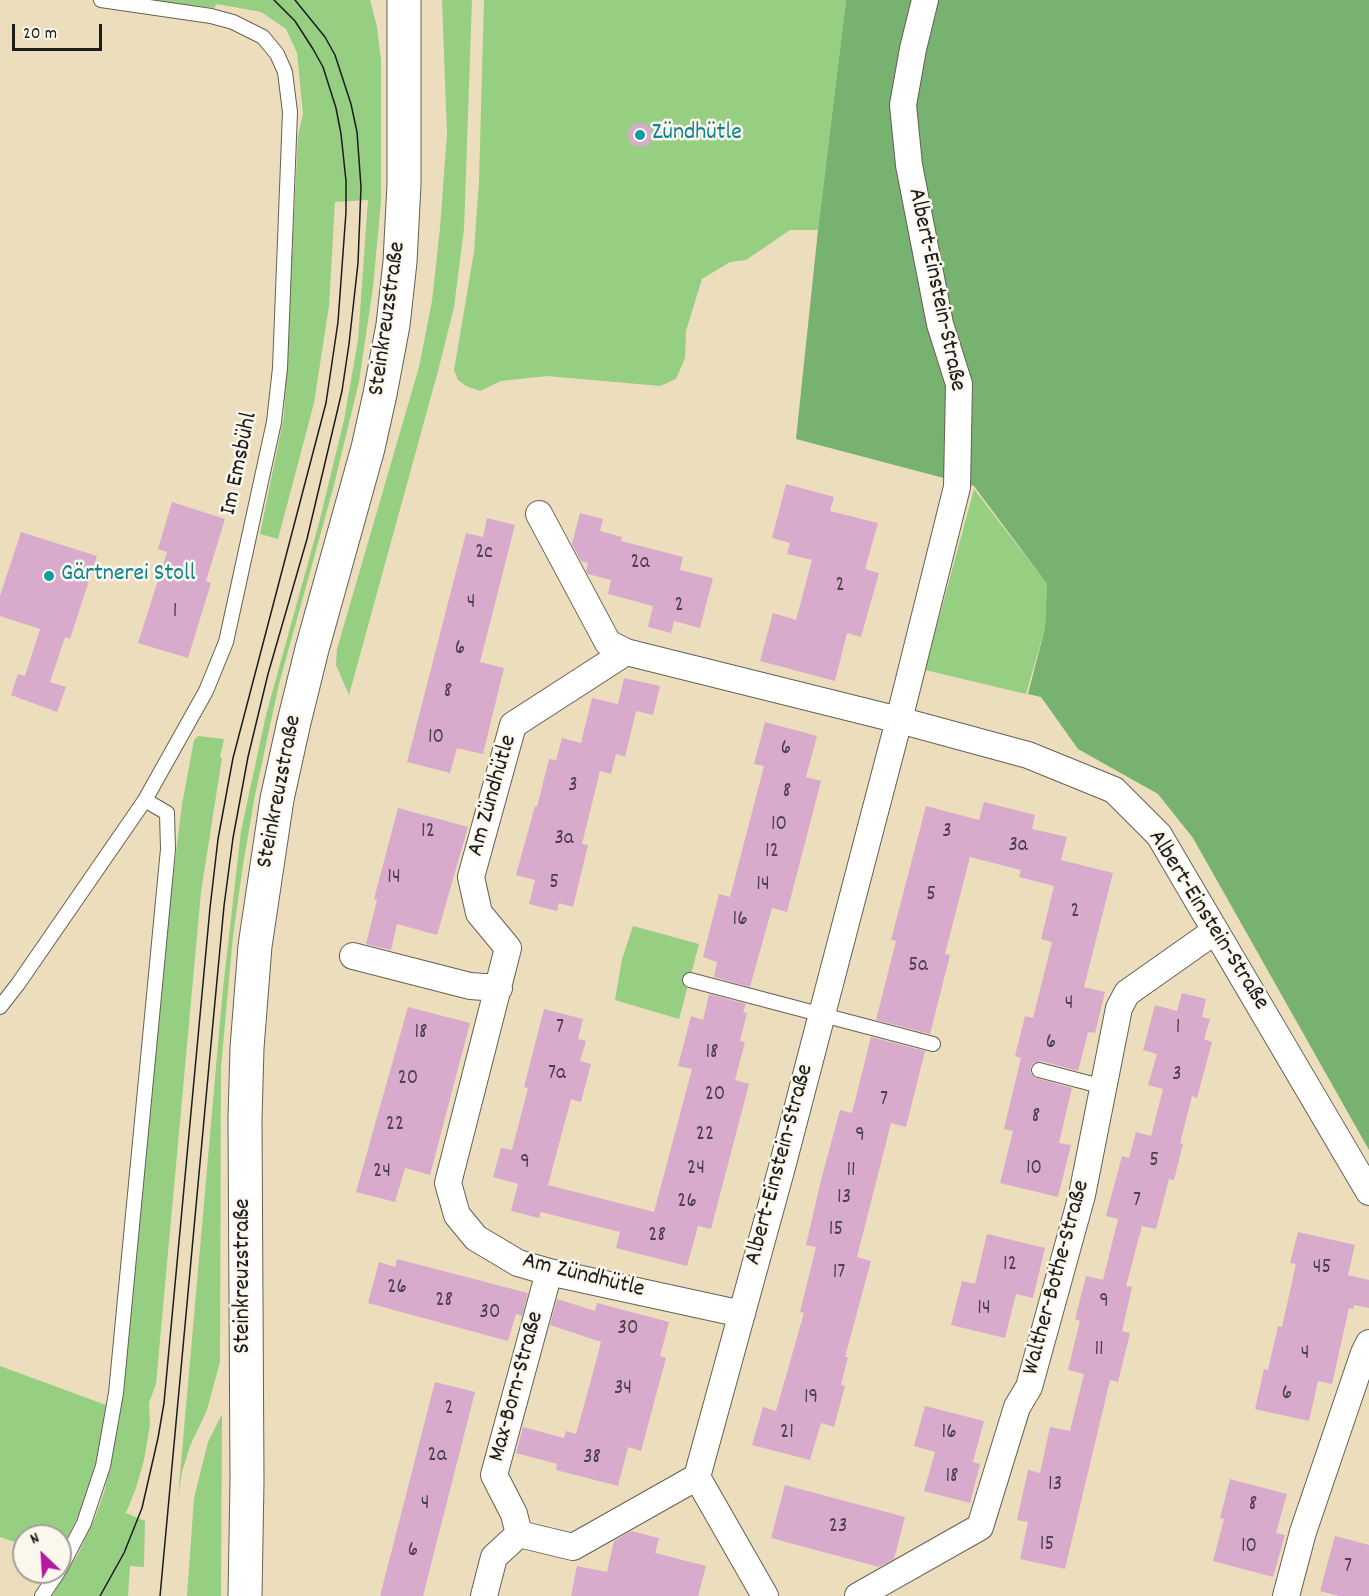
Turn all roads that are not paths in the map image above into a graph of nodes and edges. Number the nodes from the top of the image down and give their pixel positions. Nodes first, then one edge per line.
1 (101, 0) edge
2 (391, 0) edge
3 (925, 0) edge
4 (405, 15) edge
5 (538, 514) dead end
6 (626, 652) junction
7 (899, 720) junction
8 (145, 800) junction
9 (1215, 931) junction
10 (352, 956) dead end
11 (690, 980) dead end
12 (499, 988) junction
13 (0, 1007) edge
14 (821, 1014) junction
15 (933, 1044) dead end
16 (1038, 1070) dead end
17 (1104, 1087) junction
18 (1369, 1192) edge
19 (549, 1272) junction
20 (742, 1314) junction
21 (1369, 1343) edge
22 (697, 1477) junction
23 (519, 1534) junction
24 (72, 1546) edge
25 (245, 1596) edge
26 (484, 1596) edge
27 (765, 1596) edge
28 (858, 1596) edge
29 (1286, 1596) edge

1 - 8 lane, Im Emsbühl
2 - 4 street
3 - 7 street, Albert-Einstein-Straße
4 - 25 street, Steinkreuzstraße
5 - 6 street
6 - 7 street
6 - 12 street, Am Zündhütle
7 - 9 street, Albert-Einstein-Straße
7 - 14 street, Albert-Einstein-Straße
8 - 13 lane, Im Emsbühl
8 - 24 lane
9 - 17 street, Walther-Bothe-Straße
9 - 18 street, Albert-Einstein-Straße
10 - 12 street
11 - 14 lane
12 - 19 street, Am Zündhütle
14 - 15 lane
14 - 20 street, Albert-Einstein-Straße
16 - 17 lane
17 - 28 street, Walther-Bothe-Straße
19 - 20 street, Am Zündhütle
19 - 23 street, Max-Born-Straße
20 - 22 street, Albert-Einstein-Straße
21 - 29 street
22 - 23 street
22 - 27 street
23 - 26 street

